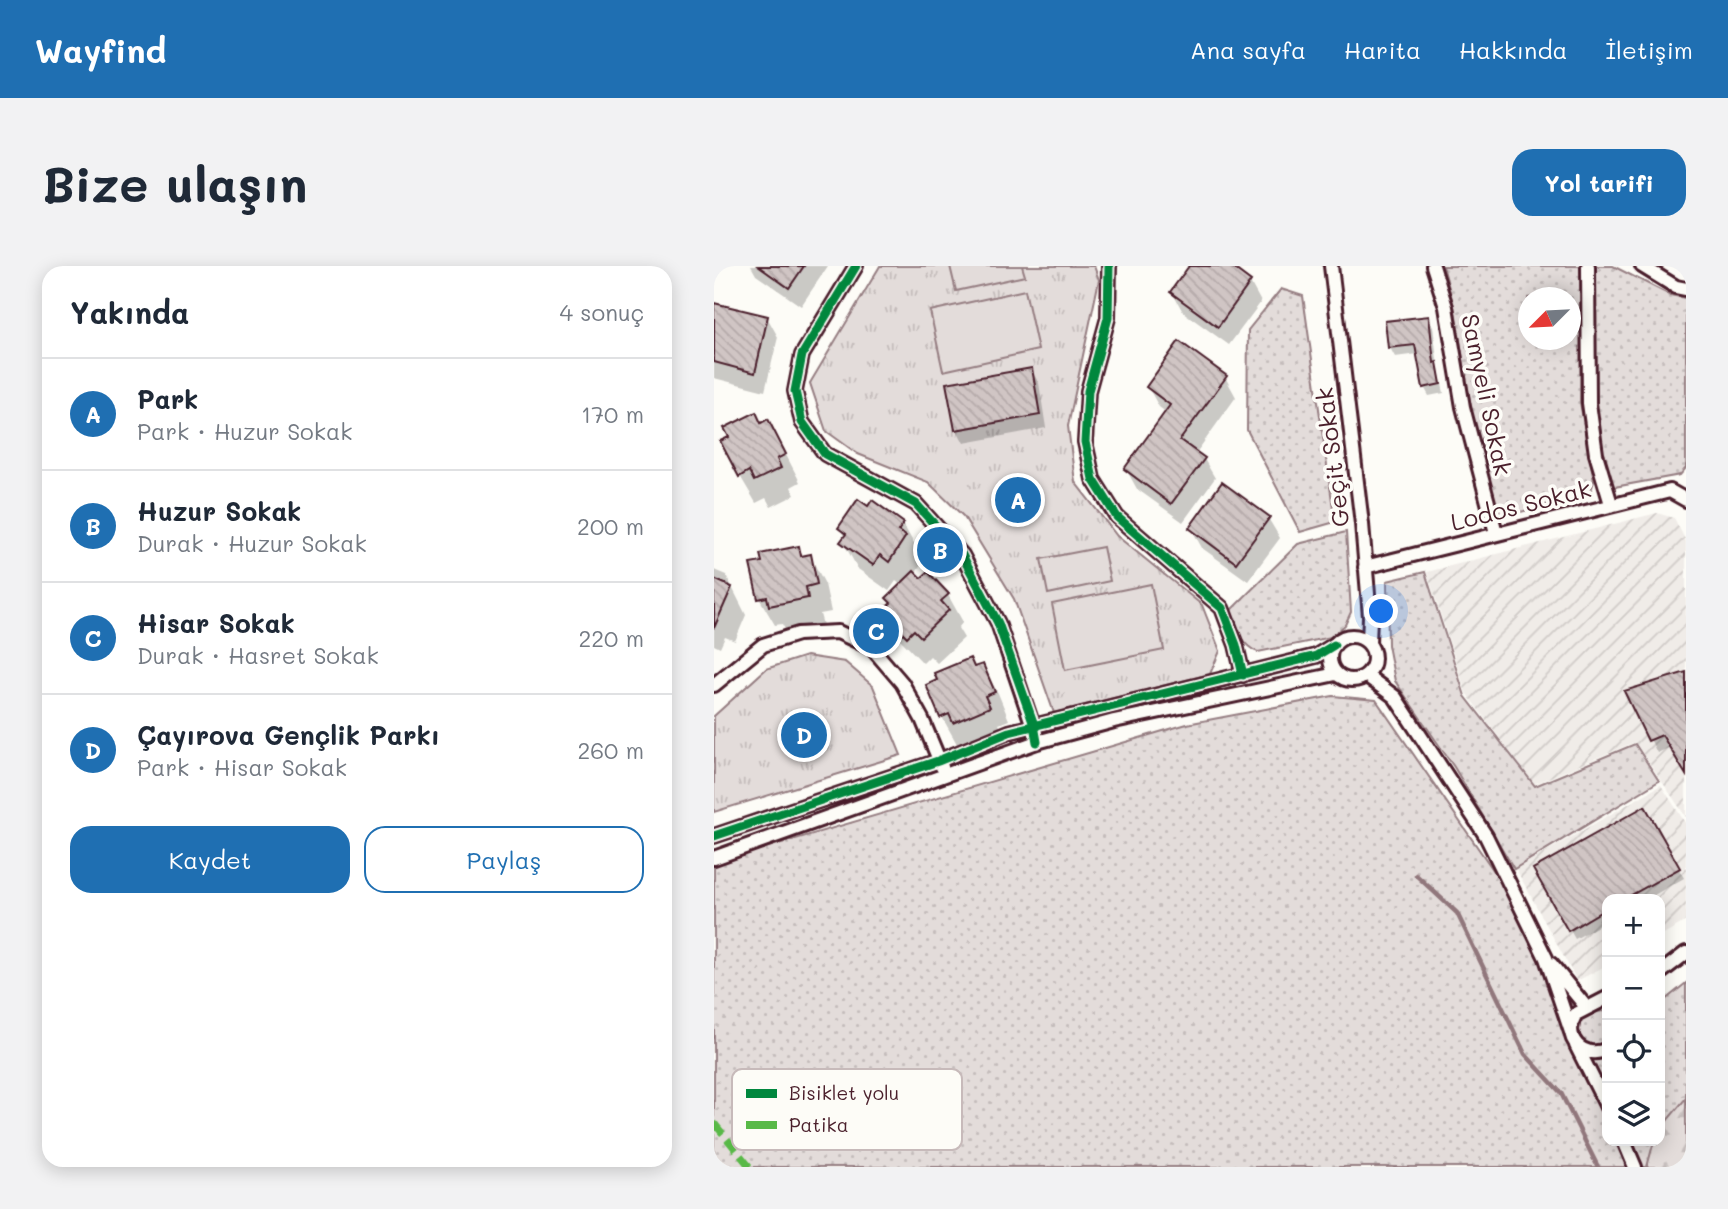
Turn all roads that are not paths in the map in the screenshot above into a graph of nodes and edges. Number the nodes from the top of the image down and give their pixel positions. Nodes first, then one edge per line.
1 (856, 266) edge
2 (1109, 266) edge
3 (1331, 266) edge
4 (1433, 266) edge
5 (1588, 266) edge
6 (1642, 266) edge
7 (1686, 289) edge
8 (1686, 500) edge
9 (1611, 504) junction
10 (1496, 533) junction
11 (1365, 567) junction
12 (1369, 643) junction
13 (1334, 645) junction
14 (1243, 674) junction
15 (1336, 674) junction
16 (1367, 676) junction
17 (714, 685) edge
18 (1034, 725) junction
19 (1037, 742) junction
20 (938, 761) junction
21 (947, 776) junction
22 (714, 836) edge
23 (714, 858) edge
24 (1686, 953) edge
25 (1546, 958) junction
26 (1665, 969) edge
27 (1602, 1000) edge
28 (1586, 1007) junction
29 (1602, 1008) edge
30 (1573, 1038) junction
31 (1602, 1051) edge
32 (1602, 1097) edge
33 (1625, 1146) edge
34 (1635, 1167) edge

1 - 18 street
2 - 14 street
3 - 11 street, Geçit Sokak
4 - 10 street, Samyeli Sokak
5 - 9 street
6 - 7 street
8 - 9 street, Lodos Sokak
9 - 10 street, Lodos Sokak
10 - 11 street, Lodos Sokak
11 - 12 street, Geçit Sokak
12 - 13 street
12 - 16 street
13 - 14 street
13 - 15 street
14 - 18 street
15 - 16 street
15 - 19 street
16 - 25 street
17 - 20 street
18 - 19 street
18 - 20 street
19 - 21 street
20 - 21 street
20 - 22 street
21 - 23 street
24 - 26 street
25 - 28 street
25 - 30 street
27 - 28 street
28 - 29 street
28 - 30 street
30 - 31 street
30 - 32 street
33 - 34 street

